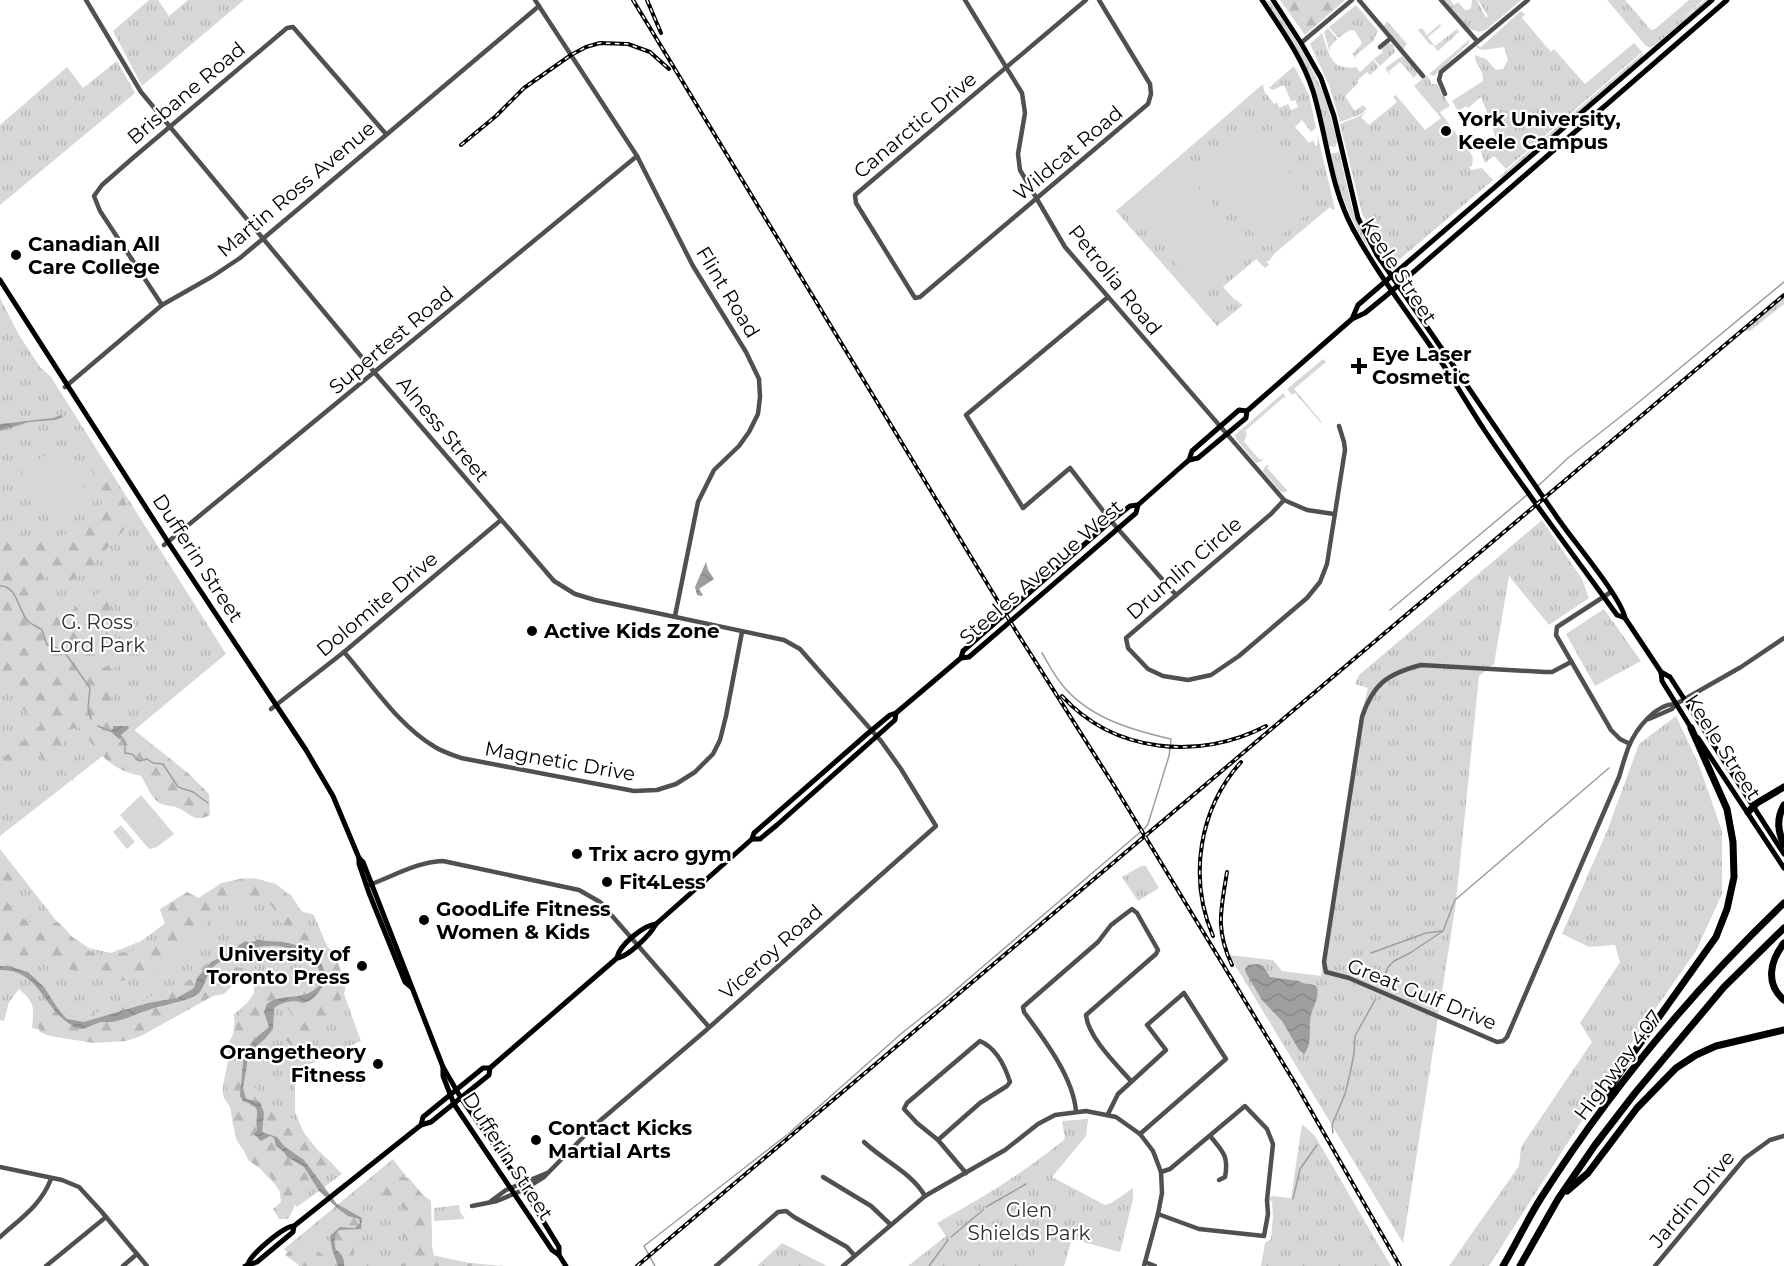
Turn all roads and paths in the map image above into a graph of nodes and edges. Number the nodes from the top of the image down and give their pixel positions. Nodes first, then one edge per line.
1 (86, 0) edge
2 (535, 0) edge
3 (965, 0) edge
4 (1086, 0) edge
5 (1099, 0) edge
6 (1262, 0) edge
7 (1273, 0) edge
8 (1352, 0) edge
9 (1359, 0) edge
10 (1441, 0) edge
11 (1528, 0) edge
12 (1712, 0) edge
13 (1726, 0) edge
14 (539, 6) junction
15 (1391, 38) junction
16 (1477, 41) junction
17 (1301, 43) junction
18 (1380, 47) dead end
19 (1007, 68) junction
20 (1422, 76) dead end
21 (1445, 94) dead end
22 (170, 128) junction
23 (386, 134) junction
24 (1341, 147) junction
25 (1327, 150) junction
26 (636, 156) junction
27 (1036, 199) junction
28 (263, 237) junction
29 (1392, 276) junction
30 (0, 280) edge
31 (1385, 281) junction
32 (1398, 285) junction
33 (1392, 291) junction
34 (1108, 297) junction
35 (915, 298) joint
36 (162, 305) junction
37 (1352, 319) junction
38 (375, 373) junction
39 (66, 386) junction
40 (1247, 411) junction
41 (1339, 426) dead end
42 (1220, 427) junction
43 (1226, 434) junction
44 (1189, 460) junction
45 (1284, 500) junction
46 (1138, 505) junction
47 (1334, 514) junction
48 (501, 520) junction
49 (1111, 521) junction
50 (1117, 528) junction
51 (166, 544) junction
52 (1611, 592) junction
53 (1176, 595) junction
54 (1604, 597) junction
55 (675, 616) junction
56 (1625, 618) junction
57 (742, 632) junction
58 (1784, 638) edge
59 (344, 652) junction
60 (960, 658) junction
61 (1571, 662) junction
62 (1661, 672) junction
63 (1684, 700) junction
64 (1676, 704) junction
65 (277, 705) junction
66 (271, 709) dead end
67 (896, 713) junction
68 (1691, 728) junction
69 (871, 730) junction
70 (876, 736) junction
71 (1630, 744) junction
72 (1784, 787) edge
73 (1784, 805) edge
74 (1750, 809) junction
75 (771, 818) junction
76 (777, 825) junction
77 (752, 839) junction
78 (1784, 845) edge
79 (1784, 854) edge
80 (1784, 868) edge
81 (369, 885) junction
82 (1784, 903) edge
83 (656, 924) junction
84 (1784, 928) edge
85 (632, 939) junction
86 (1784, 943) edge
87 (637, 945) junction
88 (616, 958) junction
89 (1784, 1000) edge
90 (709, 1027) junction
91 (1784, 1030) edge
92 (443, 1067) junction
93 (490, 1068) junction
94 (1131, 1081) junction
95 (457, 1090) junction
96 (450, 1095) junction
97 (461, 1098) junction
98 (1606, 1103) junction
99 (454, 1104) junction
100 (1076, 1111) junction
101 (1108, 1114) junction
102 (421, 1125) junction
103 (1140, 1134) junction
104 (1784, 1136) edge
105 (1211, 1137) junction
106 (938, 1140) junction
107 (864, 1142) dead end
108 (0, 1167) edge
109 (1161, 1172) junction
110 (966, 1173) junction
111 (823, 1177) dead end
112 (51, 1179) junction
113 (1219, 1180) dead end
114 (522, 1187) junction
115 (513, 1190) junction
116 (925, 1196) junction
117 (1558, 1198) junction
118 (471, 1206) dead end
119 (1158, 1214) junction
120 (106, 1217) junction
121 (891, 1225) junction
122 (294, 1227) junction
123 (0, 1237) edge
124 (270, 1241) junction
125 (275, 1247) junction
126 (137, 1254) junction
127 (559, 1255) junction
128 (855, 1255) junction
129 (1144, 1264) edge
130 (246, 1265) edge
131 (720, 1265) edge
132 (46, 1266) edge
133 (123, 1266) edge
134 (147, 1266) edge
135 (566, 1266) edge
136 (843, 1266) edge
137 (1155, 1266) edge
138 (1503, 1266) edge
139 (1520, 1266) edge
140 (1654, 1266) edge

1 - 22 street, Alness Street
2 - 14 street, Flint Road
3 - 19 street, Petrolia Road
4 - 19 street, Canarctic Drive
5 - 27 street, Wildcat Road
6 - 25 main road, Keele Street
7 - 17 main road, Keele Street
8 - 17 street
9 - 15 street
10 - 16 street
11 - 16 street
12 - 29 main road, Steeles Avenue West
13 - 32 main road, Steeles Avenue West
14 - 23 street, Martin Ross Avenue
14 - 26 street, Flint Road
15 - 18 street
15 - 20 street
16 - 21 street
17 - 24 main road, Keele Street
19 - 27 street, Petrolia Road
19 - 35 street, Canarctic Drive
22 - 23 street, Brisbane Road
22 - 28 street, Alness Street
22 - 36 street, Brisbane Road
23 - 28 street, Martin Ross Avenue
24 - 25 main road
24 - 29 main road, Keele Street
25 - 31 main road, Keele Street
26 - 38 street, Supertest Road
26 - 55 street, Flint Road
27 - 34 street, Petrolia Road
27 - 35 street, Wildcat Road
28 - 36 street, Martin Ross Avenue
28 - 38 street, Alness Street
29 - 31 main road, Steeles Avenue West
29 - 32 main road, Keele Street
30 - 39 main road, Dufferin Street
31 - 33 main road, Keele Street
31 - 37 main road, Steeles Avenue West
32 - 33 main road, Steeles Avenue West
32 - 52 main road, Keele Street
33 - 37 main road, Steeles Avenue West
33 - 54 main road, Keele Street
34 - 42 street, Petrolia Road
34 - 49 street
36 - 39 street, Martin Ross Avenue
37 - 40 main road, Steeles Avenue West
38 - 48 street, Alness Street
38 - 51 street, Supertest Road
39 - 51 main road, Dufferin Street
40 - 42 main road, Steeles Avenue West
40 - 43 main road, Steeles Avenue West
41 - 47 street
42 - 43 street, Petrolia Road
42 - 44 main road, Steeles Avenue West
43 - 44 main road, Steeles Avenue West
43 - 45 street, Petrolia Road
44 - 46 main road, Steeles Avenue West
45 - 47 street
45 - 53 street, Drumlin Circle
46 - 49 main road, Steeles Avenue West
46 - 50 main road, Steeles Avenue West
47 - 53 street, Drumlin Circle
48 - 55 street, Alness Street
48 - 59 street, Dolomite Drive
49 - 50 street
49 - 60 main road, Steeles Avenue West
50 - 53 street
50 - 60 main road, Steeles Avenue West
51 - 65 main road, Dufferin Street
52 - 54 street
52 - 56 main road, Keele Street
54 - 56 main road, Keele Street
54 - 61 street
55 - 57 street, Alness Street
56 - 62 main road, Keele Street
57 - 59 street, Magnetic Drive
57 - 69 street, Alness Street
58 - 63 street, Great Gulf Drive
59 - 65 street, Dolomite Drive
60 - 67 main road, Steeles Avenue West
61 - 71 street
61 - 71 street, Great Gulf Drive
62 - 63 main road, Keele Street
62 - 64 main road, Keele Street
63 - 64 street, Great Gulf Drive
63 - 74 main road, Keele Street
64 - 68 main road, Keele Street
64 - 71 street, Great Gulf Drive
65 - 66 street, Dolomite Drive
65 - 81 main road, Dufferin Street
67 - 69 main road, Steeles Avenue West
67 - 70 main road, Steeles Avenue West
68 - 74 main road, Keele Street
68 - 98 highway
69 - 70 street, Alness Street
69 - 75 main road, Steeles Avenue West
70 - 76 main road, Steeles Avenue West
70 - 90 street, Viceroy Road
72 - 74 highway
73 - 78 highway
74 - 79 main road, Keele Street
74 - 80 main road, Keele Street
75 - 76 main road
75 - 77 main road, Steeles Avenue West
76 - 77 main road, Steeles Avenue West
77 - 83 main road, Steeles Avenue West
81 - 85 street
81 - 92 main road, Dufferin Street
82 - 98 highway, Highway 407
83 - 85 main road, Steeles Avenue West
83 - 87 main road, Steeles Avenue West
84 - 117 highway, Highway 407
85 - 87 street
85 - 88 main road, Steeles Avenue West
86 - 89 highway
87 - 88 main road, Steeles Avenue West
87 - 90 street
88 - 93 main road, Steeles Avenue West
90 - 114 street, Viceroy Road
91 - 117 highway
92 - 95 main road, Dufferin Street
92 - 96 main road, Dufferin Street
93 - 95 main road, Steeles Avenue West
93 - 97 main road, Steeles Avenue West
94 - 100 street
94 - 101 street
94 - 103 street
95 - 96 main road, Steeles Avenue West
95 - 97 main road, Dufferin Street
96 - 99 main road, Dufferin Street
96 - 102 main road, Steeles Avenue West
97 - 99 main road, Steeles Avenue West
97 - 114 main road, Dufferin Street
98 - 138 highway, Highway 407
99 - 102 main road, Steeles Avenue West
99 - 115 main road, Dufferin Street
100 - 101 street
100 - 110 street
101 - 103 street
102 - 122 main road, Steeles Avenue West
103 - 109 street
104 - 140 street, Jardin Drive
105 - 109 street
105 - 113 street
105 - 119 street
106 - 106 street
106 - 110 street
107 - 116 street
108 - 112 street
109 - 119 street
110 - 116 street
111 - 121 street
112 - 120 street
112 - 123 street
114 - 115 street, Viceroy Road
114 - 127 main road, Dufferin Street
115 - 118 street, Viceroy Road
115 - 127 main road, Dufferin Street
116 - 121 street
117 - 139 highway, Highway 407
119 - 129 street
120 - 126 street
120 - 132 street
121 - 128 street
122 - 124 main road, Steeles Avenue West
122 - 125 main road, Steeles Avenue West
124 - 125 main road
124 - 130 main road, Steeles Avenue West
125 - 130 main road, Steeles Avenue West
126 - 133 street
126 - 134 street
127 - 135 main road, Dufferin Street
128 - 131 street
128 - 136 street
129 - 137 street

